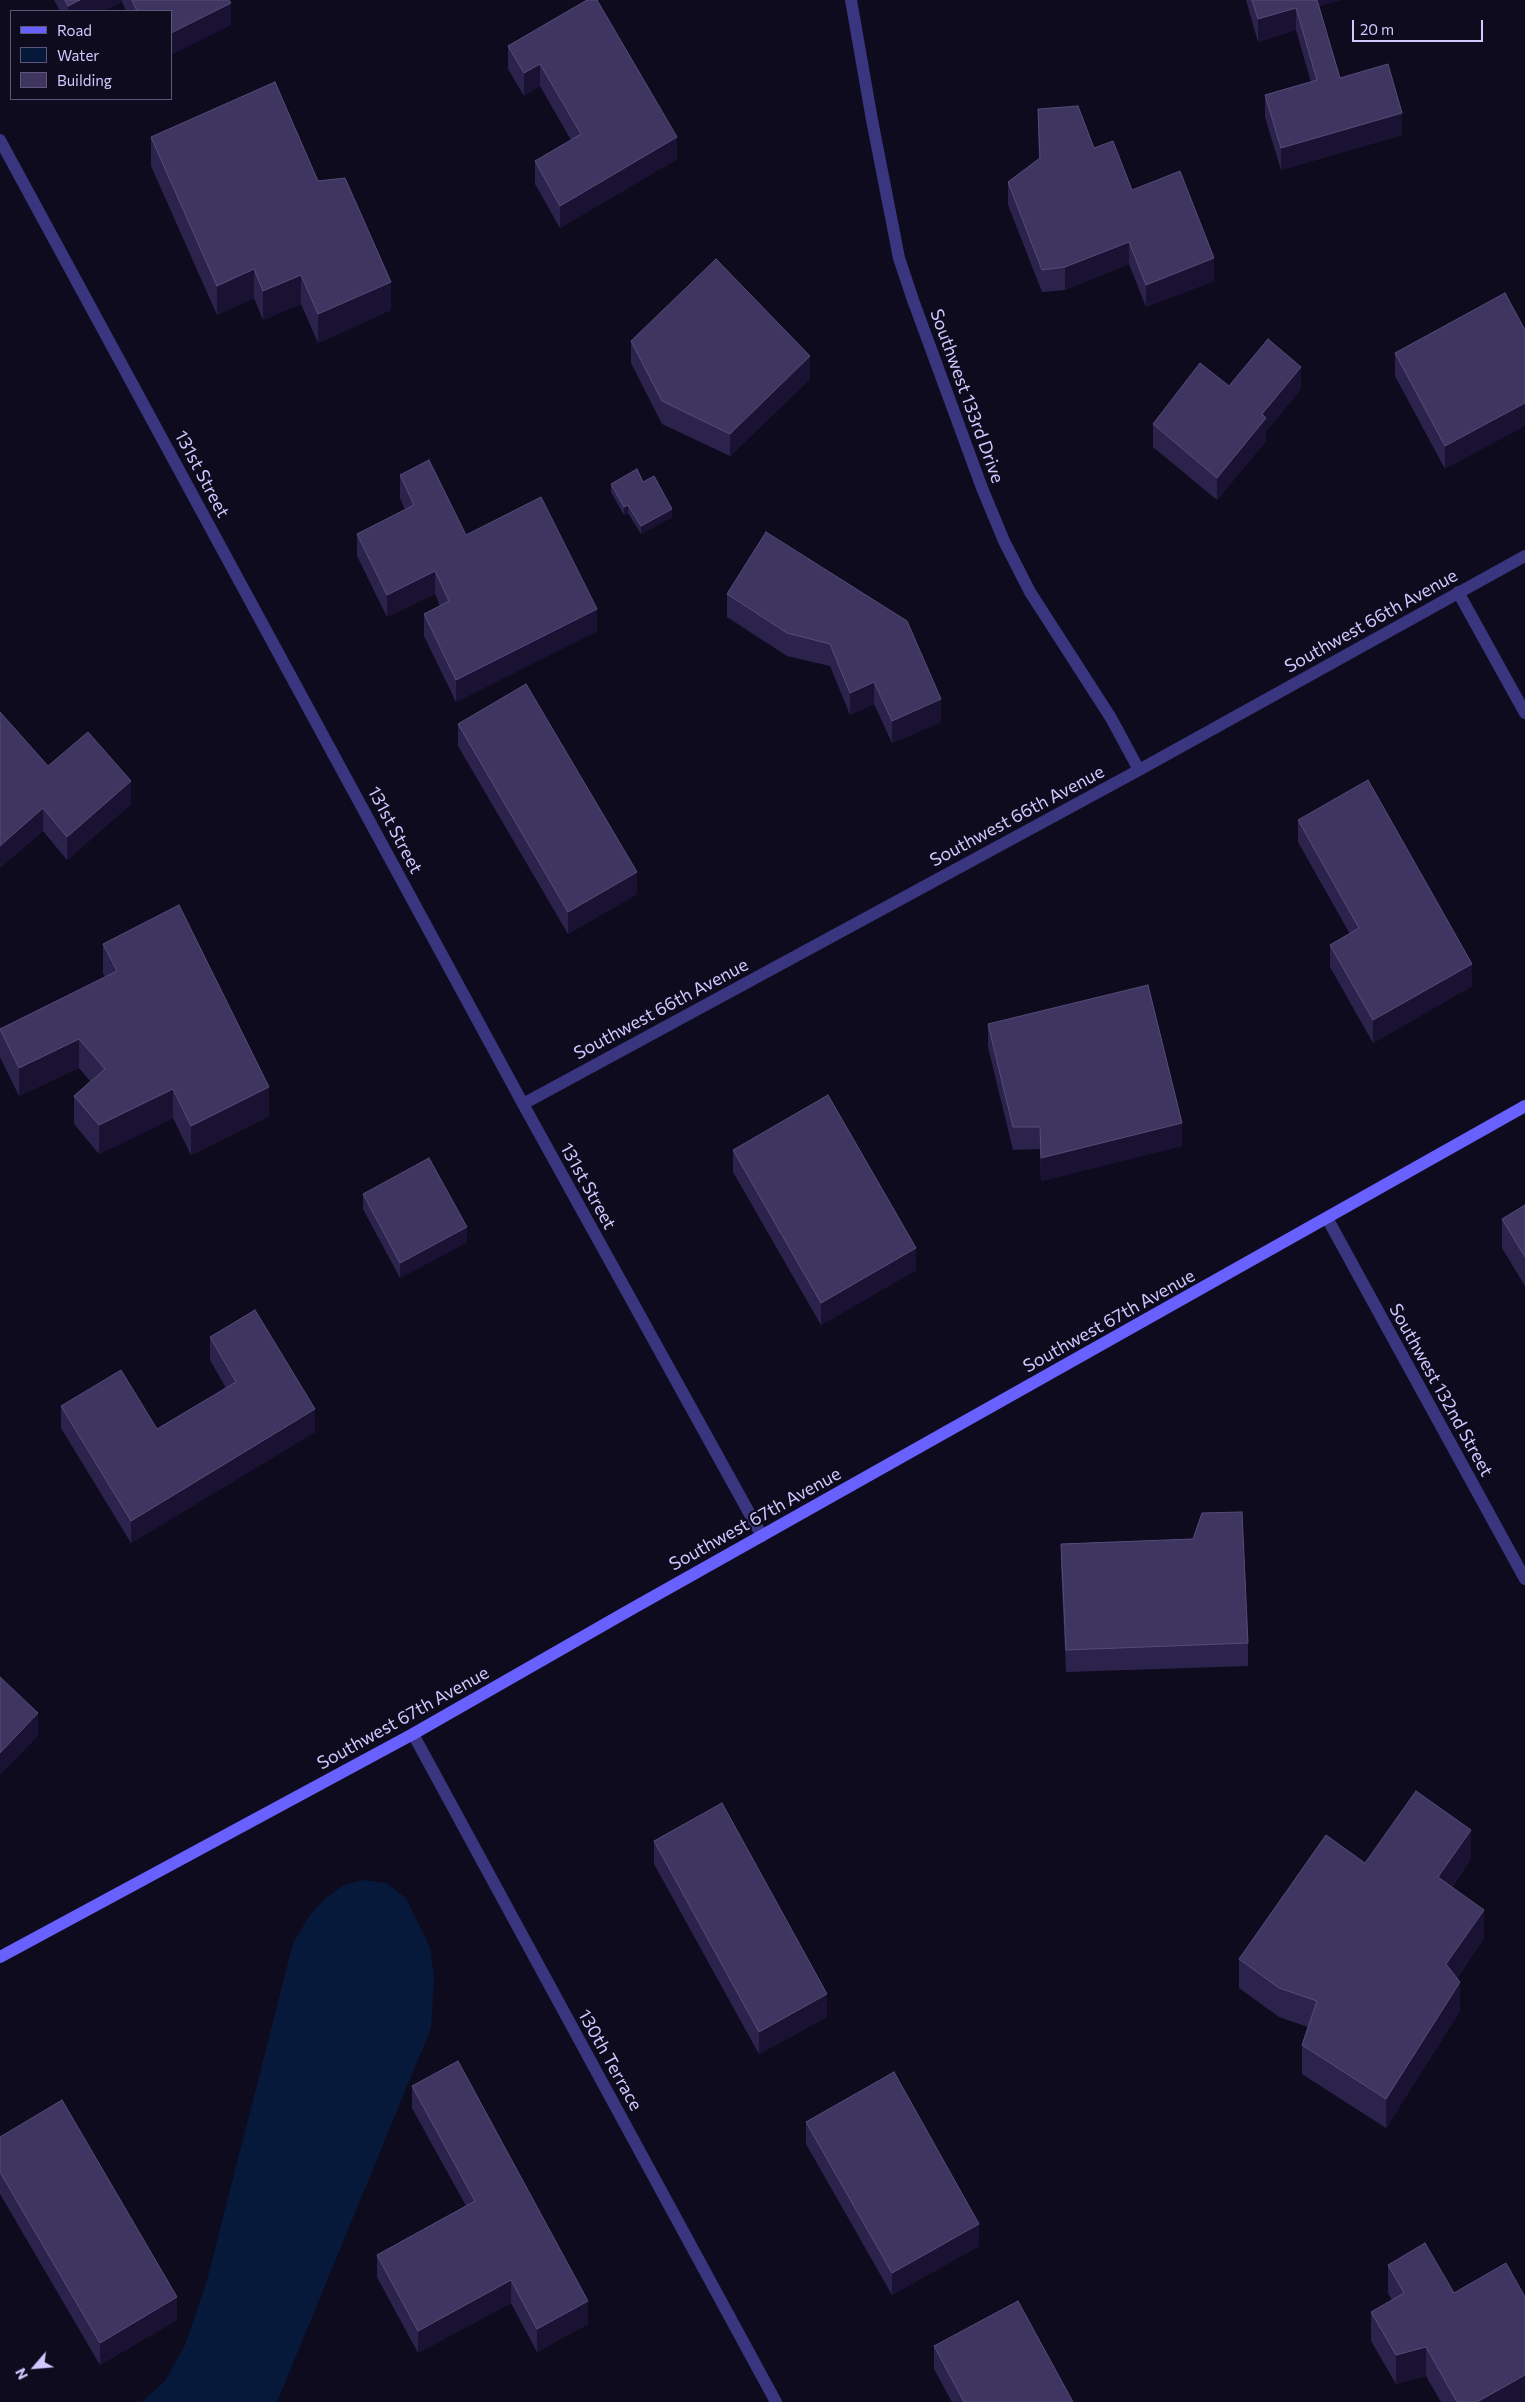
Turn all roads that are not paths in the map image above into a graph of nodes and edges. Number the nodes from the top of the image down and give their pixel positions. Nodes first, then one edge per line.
1 (851, 0) edge
2 (0, 140) edge
3 (1525, 556) edge
4 (1458, 592) junction
5 (1525, 713) edge
6 (1139, 770) junction
7 (523, 1104) junction
8 (1525, 1106) edge
9 (1327, 1218) junction
10 (762, 1536) junction
11 (1525, 1579) edge
12 (413, 1734) junction
13 (0, 1957) edge
14 (776, 2402) edge

1 - 6 street, Southwest 133rd Drive
2 - 7 street, 131st Street
3 - 4 street, Southwest 66th Avenue
4 - 5 street
4 - 6 street, Southwest 66th Avenue
6 - 7 street, Southwest 66th Avenue
7 - 10 street, 131st Street
8 - 9 main road, Southwest 67th Avenue
9 - 10 main road, Southwest 67th Avenue
9 - 11 street, Southwest 132nd Street
10 - 12 main road, Southwest 67th Avenue
12 - 13 main road, Southwest 67th Avenue
12 - 14 street, 130th Terrace

